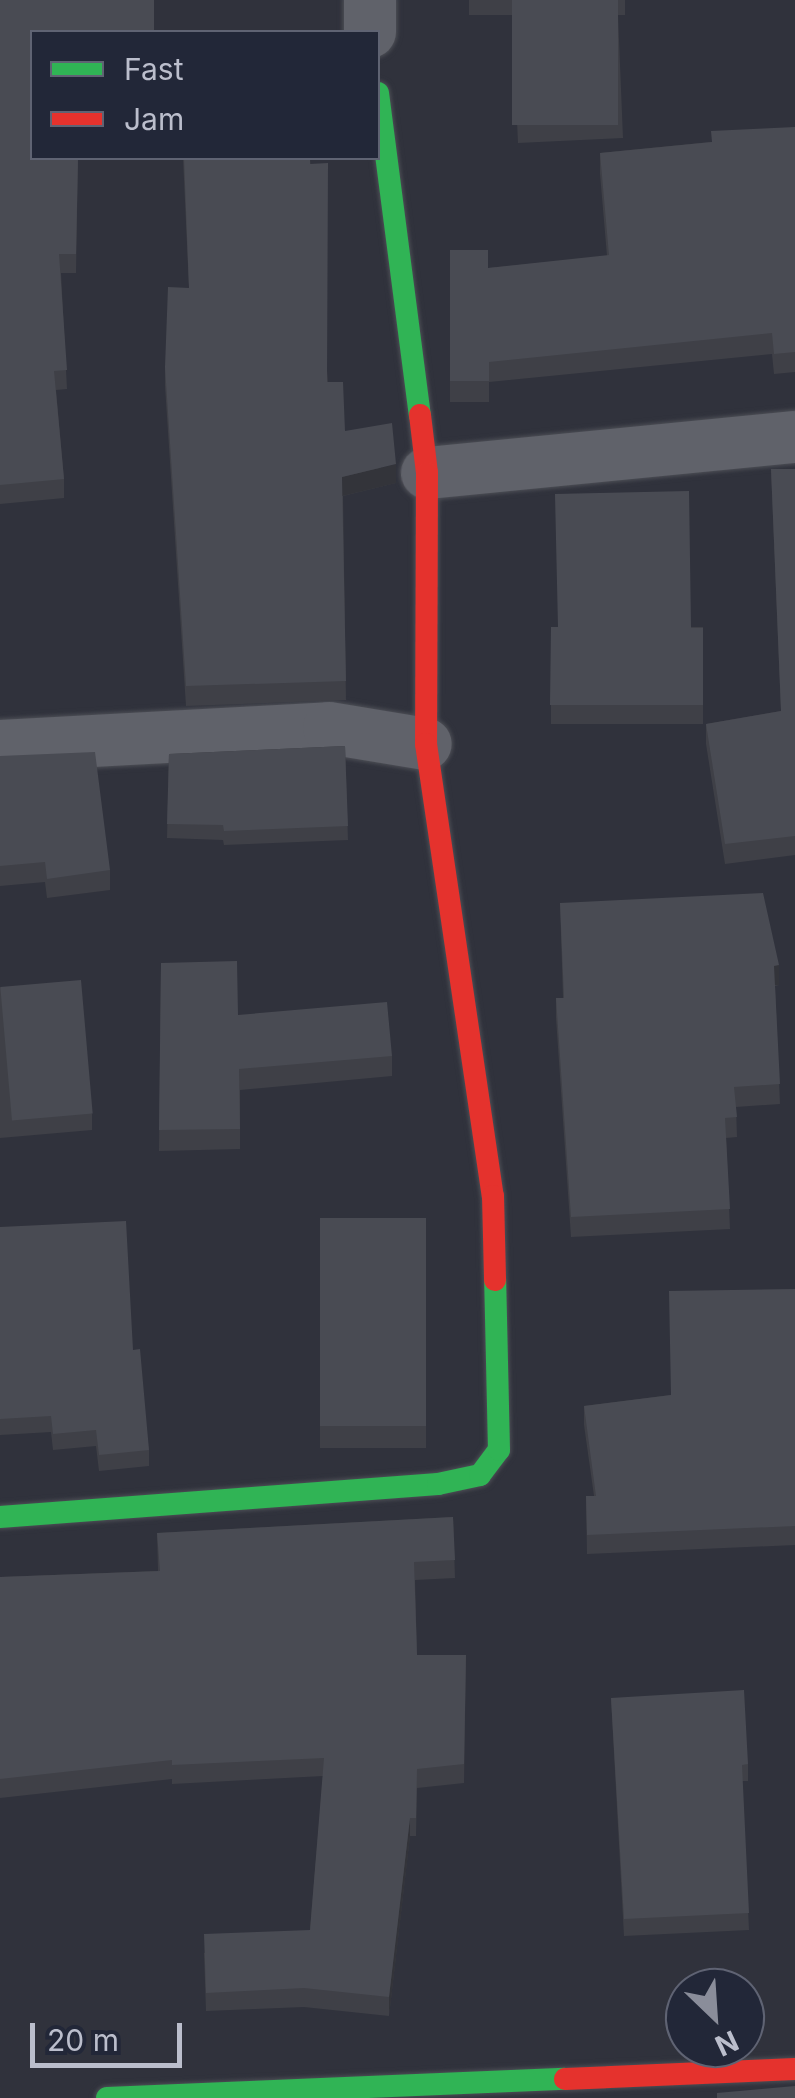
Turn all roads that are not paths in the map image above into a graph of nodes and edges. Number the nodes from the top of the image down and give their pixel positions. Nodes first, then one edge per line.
1 (370, 0) edge
2 (370, 30) edge
3 (380, 109) edge
4 (795, 437) edge
5 (427, 473) junction
6 (426, 744) junction
7 (0, 746) edge
8 (0, 1517) edge
9 (795, 2069) edge
10 (107, 2098) edge

1 - 2 street
3 - 5 street
4 - 5 street
5 - 6 street
6 - 7 street
6 - 8 street
9 - 10 street

